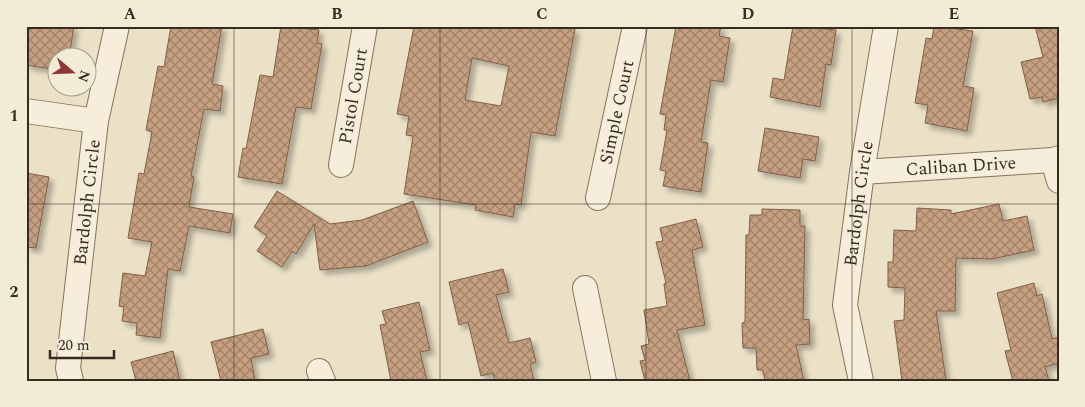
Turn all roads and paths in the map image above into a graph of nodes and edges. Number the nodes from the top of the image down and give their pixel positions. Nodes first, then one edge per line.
1 (117, 26) edge
2 (365, 26) edge
3 (635, 26) edge
4 (886, 26) edge
5 (26, 111) edge
6 (96, 121) junction
7 (341, 165) dead end
8 (1057, 166) edge
9 (862, 172) junction
10 (598, 198) dead end
11 (585, 288) dead end
12 (71, 381) edge
13 (604, 381) edge
14 (862, 381) edge

1 - 6 street, Bardolph Circle
2 - 7 street, Pistol Court
3 - 10 street, Simple Court
4 - 9 street, Bardolph Circle
5 - 6 street
6 - 12 street, Bardolph Circle
8 - 9 street, Caliban Drive
9 - 14 street, Bardolph Circle
11 - 13 street

